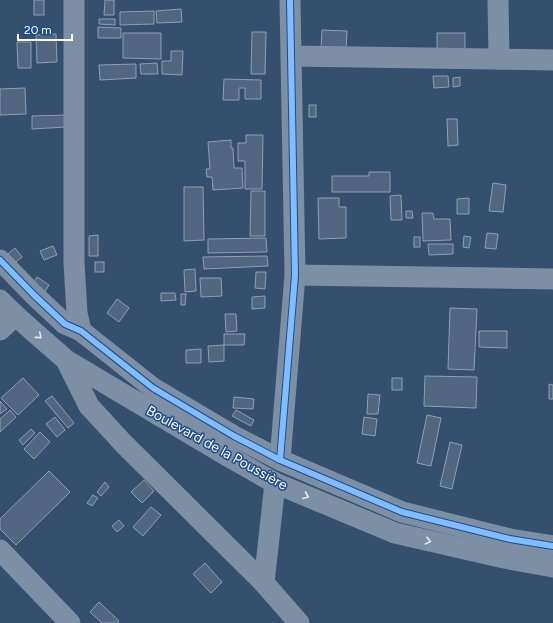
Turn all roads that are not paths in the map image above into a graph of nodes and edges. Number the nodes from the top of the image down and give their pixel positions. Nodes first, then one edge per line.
1 (74, 0) edge
2 (290, 0) edge
3 (498, 0) edge
4 (291, 56) junction
5 (499, 59) junction
6 (553, 60) edge
7 (0, 260) edge
8 (295, 275) junction
9 (553, 279) edge
10 (0, 300) edge
11 (15, 316) junction
12 (0, 330) edge
13 (81, 331) junction
14 (66, 360) junction
15 (280, 460) junction
16 (275, 483) junction
17 (553, 546) edge
18 (0, 550) edge
19 (553, 567) edge
20 (264, 583) junction
21 (292, 621) edge
22 (70, 623) edge

1 - 13 street
2 - 4 street
3 - 5 street
4 - 5 street
4 - 8 street
5 - 6 street
7 - 13 street, Boulevard de la Poussière
8 - 9 street
8 - 15 street
10 - 11 street, Boulevard de la Poussière
11 - 12 street
11 -> 14 street, Boulevard de la Poussière
13 - 15 street, Boulevard de la Poussière
14 - 16 street, Boulevard de la Poussière
14 - 20 street
15 - 17 street, Boulevard de la Poussière
16 -> 19 street, Boulevard de la Poussière
16 - 20 street
18 - 22 street
20 - 21 street

